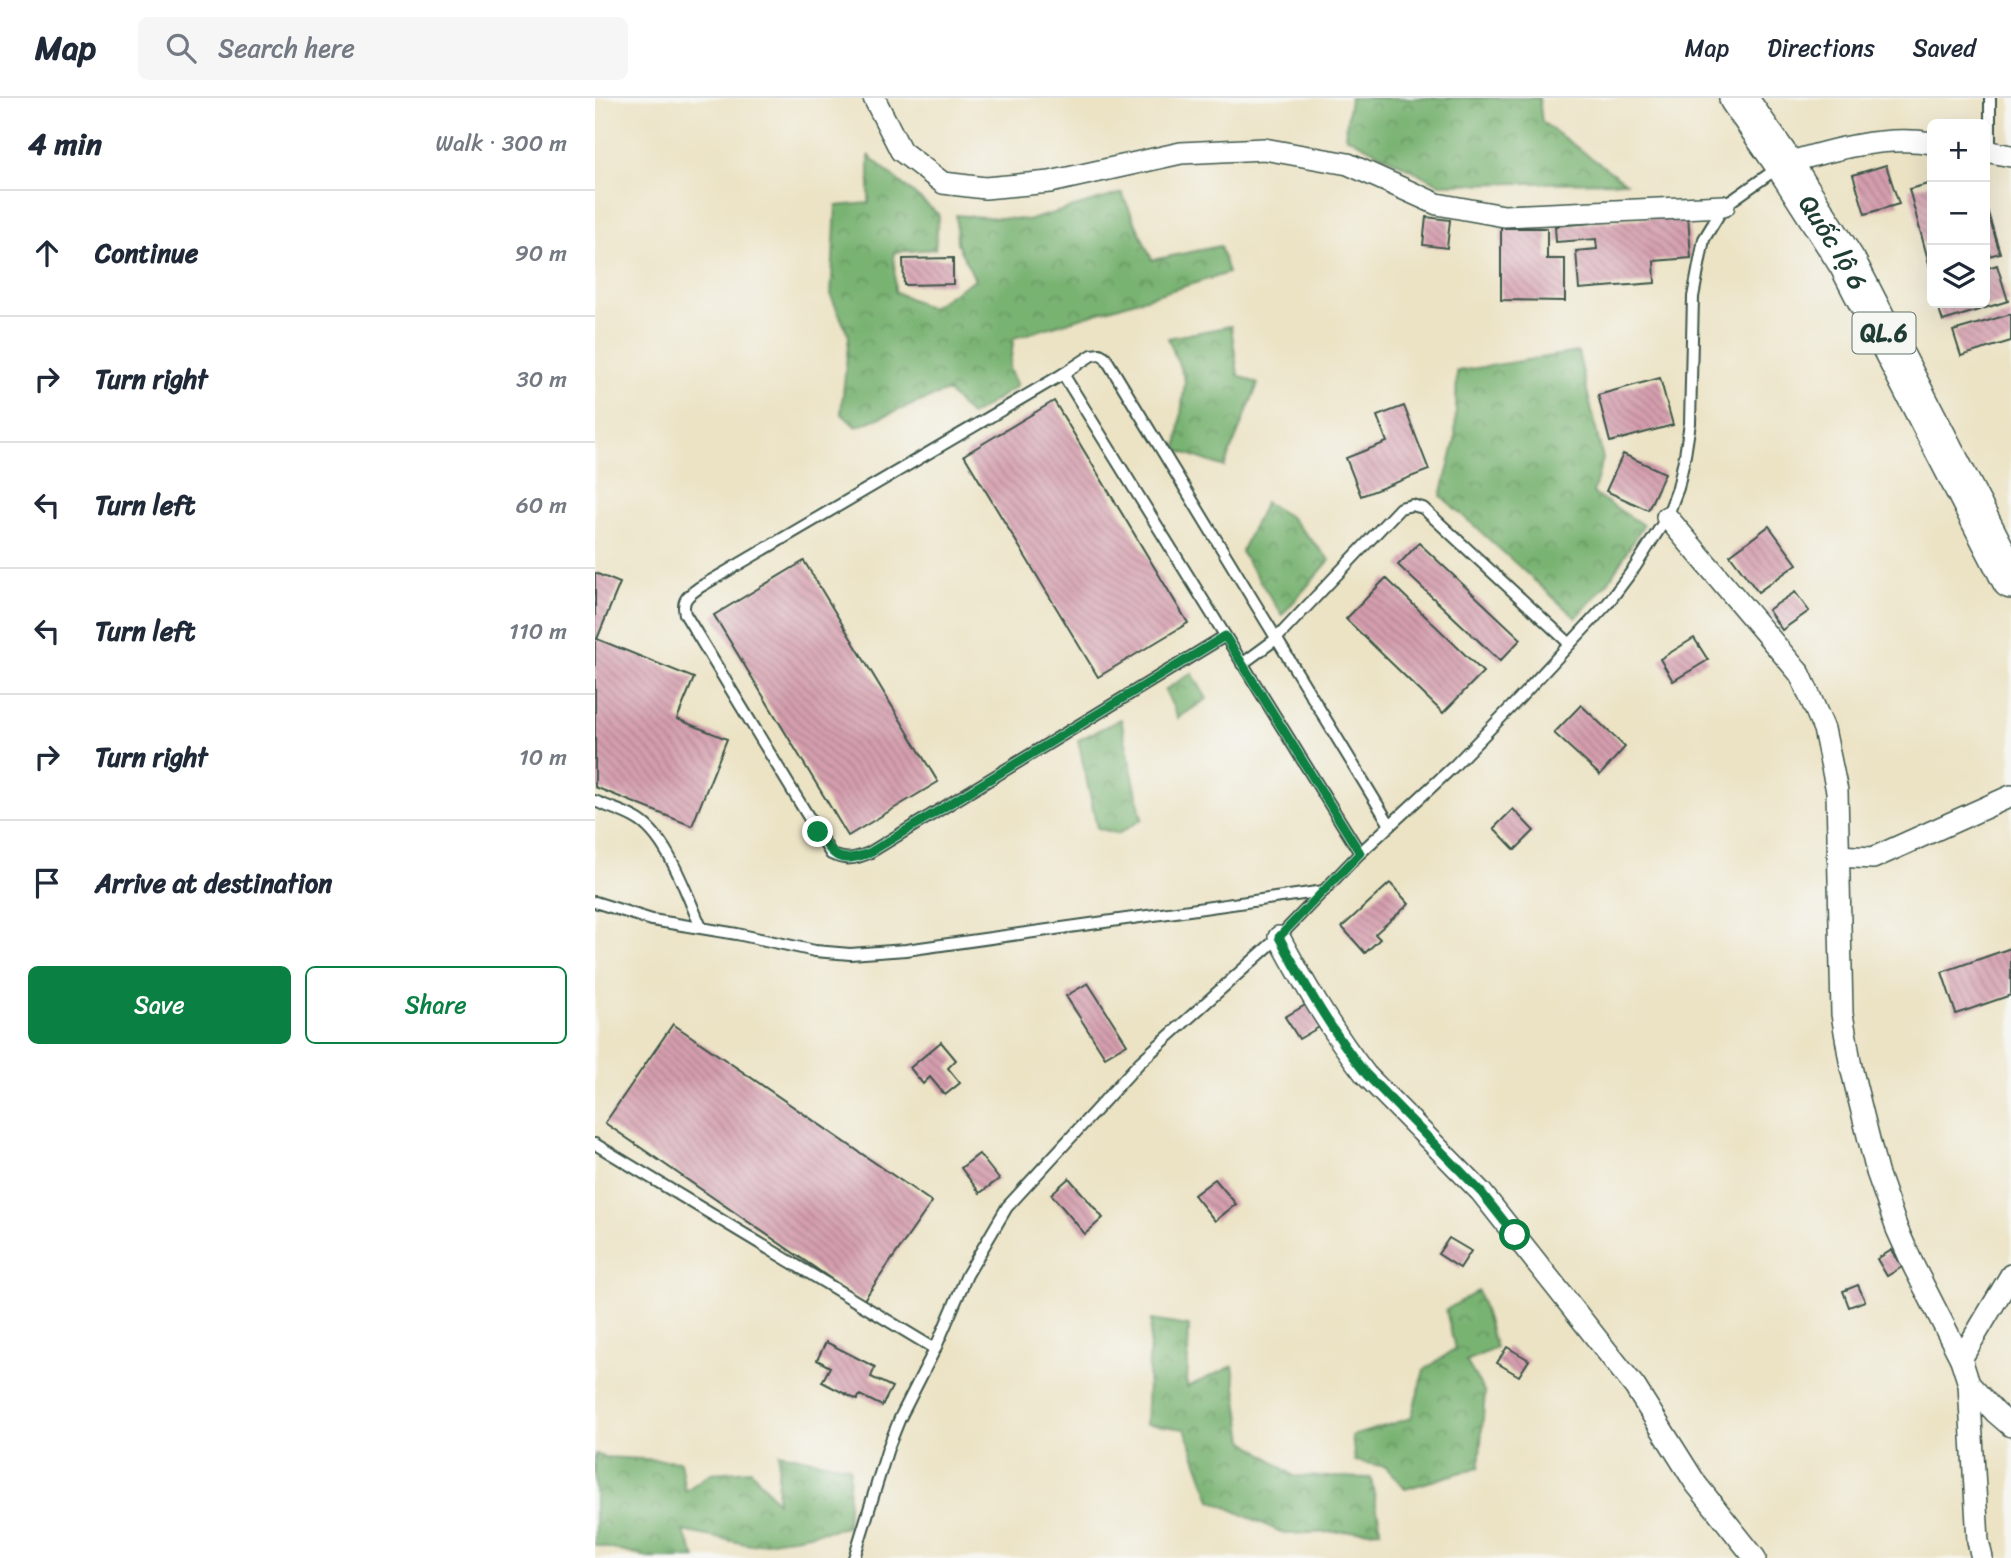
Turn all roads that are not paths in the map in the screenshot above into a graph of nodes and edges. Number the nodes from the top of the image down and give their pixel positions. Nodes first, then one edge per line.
1 (874, 98) edge
2 (1738, 98) edge
3 (1990, 98) edge
4 (1927, 142) edge
5 (1995, 153) edge
6 (1784, 164) junction
7 (1724, 206) junction
8 (1063, 374) junction
9 (1667, 517) junction
10 (2011, 580) edge
11 (1225, 636) junction
12 (1276, 639) junction
13 (1570, 644) junction
14 (1242, 664) junction
15 (2011, 796) edge
16 (595, 801) edge
17 (1390, 825) junction
18 (1360, 853) junction
19 (1838, 856) junction
20 (1324, 891) junction
21 (595, 902) edge
22 (701, 928) junction
23 (1279, 937) junction
24 (595, 1144) edge
25 (2011, 1275) edge
26 (935, 1349) junction
27 (1961, 1359) junction
28 (1969, 1384) junction
29 (2011, 1426) edge
30 (854, 1558) edge
31 (1755, 1558) edge
32 (1982, 1558) edge

1 - 7 street
2 - 6 highway, Quốc lộ 6 / QL.6
3 - 5 lane
4 - 6 street
6 - 7 lane
6 - 10 highway, Quốc lộ 6 / QL.6
7 - 9 lane
8 - 11 lane
8 - 11 lane
8 - 12 lane
9 - 13 lane
9 - 19 street
11 - 14 lane
12 - 13 lane
12 - 14 lane
12 - 17 lane
13 - 17 lane
14 - 18 lane
15 - 19 street
16 - 22 lane
17 - 18 lane
18 - 20 lane
19 - 27 street
20 - 22 lane
20 - 23 lane
21 - 22 lane
23 - 26 lane
23 - 31 street
24 - 26 lane
25 - 27 street
26 - 30 lane
27 - 28 street
28 - 29 street
28 - 32 street

